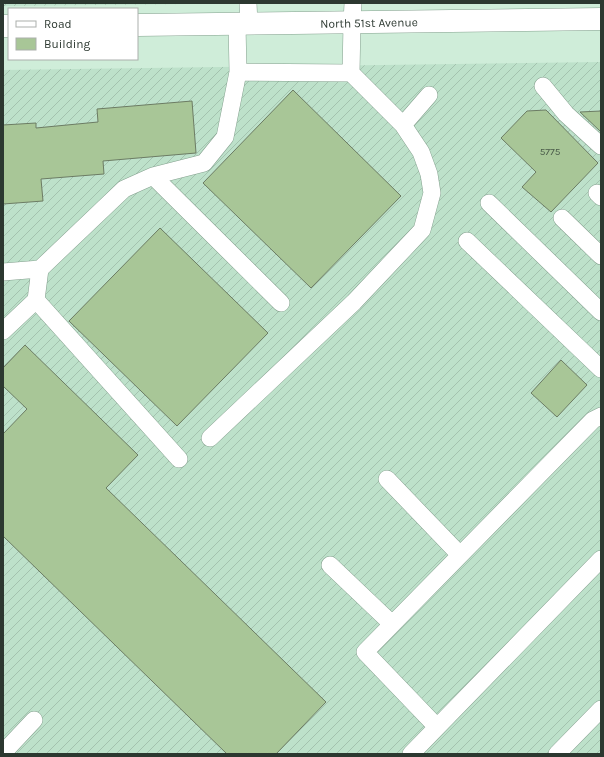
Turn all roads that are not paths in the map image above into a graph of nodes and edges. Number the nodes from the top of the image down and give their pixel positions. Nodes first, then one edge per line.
1 (248, 3) edge
2 (352, 13) edge
3 (601, 19) edge
4 (243, 24) junction
5 (138, 25) edge
6 (238, 72) junction
7 (351, 73) junction
8 (543, 86) dead end
9 (430, 94) dead end
10 (403, 125) junction
11 (601, 146) edge
12 (153, 176) junction
13 (489, 203) dead end
14 (562, 218) dead end
15 (467, 241) dead end
16 (601, 256) edge
17 (40, 269) junction
18 (3, 272) edge
19 (36, 300) junction
20 (281, 304) dead end
21 (601, 312) edge
22 (3, 331) edge
23 (601, 369) edge
24 (601, 416) edge
25 (210, 438) dead end
26 (178, 459) dead end
27 (387, 479) dead end
28 (460, 555) junction
29 (601, 559) edge
30 (330, 565) dead end
31 (392, 624) junction
32 (601, 709) edge
33 (34, 720) dead end
34 (437, 727) junction
35 (3, 753) edge
36 (411, 754) edge
37 (557, 754) edge

1 - 4 lane
2 - 3 main road, North 51st Avenue
2 - 4 main road, North 51st Avenue
2 - 7 lane
4 - 5 main road, North 51st Avenue
4 - 6 lane
6 - 7 lane
6 - 12 lane
7 - 10 lane
8 - 11 lane
9 - 10 lane
10 - 25 lane
12 - 17 lane
12 - 20 lane
13 - 21 lane
14 - 16 lane
15 - 23 lane
17 - 18 lane
17 - 19 lane
19 - 22 lane
19 - 26 lane
24 - 28 lane
27 - 28 lane
28 - 31 lane
29 - 34 lane
30 - 31 lane
31 - 34 lane
32 - 37 lane
33 - 35 lane
34 - 36 lane

